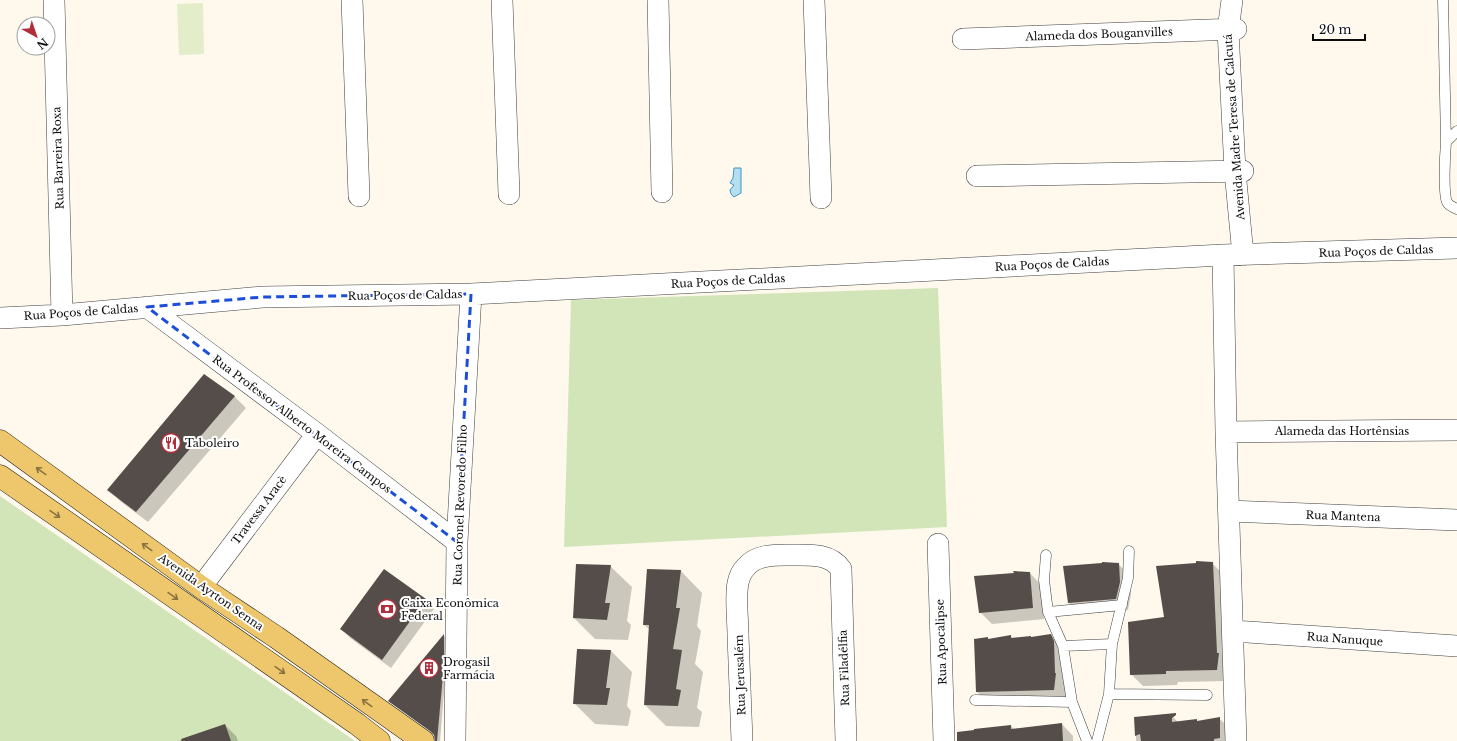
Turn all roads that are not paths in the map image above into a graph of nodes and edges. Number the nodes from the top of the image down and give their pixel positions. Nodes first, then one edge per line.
1 (54, 0) edge
2 (352, 0) edge
3 (502, 0) edge
4 (658, 0) edge
5 (814, 0) edge
6 (1233, 0) edge
7 (1443, 0) edge
8 (1232, 29) junction
9 (963, 39) dead end
10 (1457, 131) edge
11 (1446, 142) junction
12 (1239, 171) junction
13 (977, 176) dead end
14 (662, 192) dead end
15 (509, 194) dead end
16 (359, 196) dead end
17 (821, 198) dead end
18 (1457, 209) edge
19 (1457, 248) edge
20 (1223, 255) junction
21 (1247, 255) junction
22 (471, 294) junction
23 (147, 307) junction
24 (62, 315) junction
25 (0, 318) edge
26 (1457, 430) edge
27 (1226, 432) junction
28 (318, 434) junction
29 (0, 441) edge
30 (0, 476) edge
31 (1229, 511) junction
32 (1457, 520) edge
33 (457, 542) junction
34 (938, 544) dead end
35 (1129, 551) dead end
36 (1046, 556) dead end
37 (202, 587) junction
38 (1122, 605) junction
39 (737, 610) joint
40 (1048, 612) junction
41 (1233, 631) junction
42 (1112, 644) junction
43 (1063, 646) junction
44 (1457, 646) edge
45 (1109, 694) junction
46 (1207, 695) dead end
47 (975, 700) dead end
48 (1072, 702) junction
49 (379, 741) edge
50 (423, 741) edge
51 (455, 741) edge
52 (742, 741) edge
53 (846, 741) edge
54 (944, 741) edge
55 (1087, 741) edge
56 (1098, 741) edge
57 (1236, 741) edge

1 - 24 street, Rua Barreira Roxa
2 - 16 street
3 - 15 street
4 - 14 street
5 - 17 street
6 - 8 street, Avenida Madre Teresa de Calcutá
7 - 11 lane
8 - 9 street, Alameda dos Bouganvilles
8 - 12 street, Avenida Madre Teresa de Calcutá
10 - 11 lane
11 - 18 lane
12 - 13 street
12 - 21 street, Avenida Madre Teresa de Calcutá
19 - 21 street, Rua Poços de Caldas
20 - 21 street, Rua Poços de Caldas
20 - 22 street, Rua Poços de Caldas
20 - 27 street
22 - 23 street, Rua Poços de Caldas
22 - 33 street, Rua Coronel Revoredo Filho
23 - 24 street, Rua Poços de Caldas
23 - 28 street, Rua Professor Alberto Moreira Campos
24 - 25 street, Rua Poços de Caldas
26 - 27 street, Alameda das Hortênsias
27 - 31 street
28 - 33 street, Rua Professor Alberto Moreira Campos
28 - 37 street, Travessa Aracè
37 -> 29 main road, Avenida Ayrton Senna
30 -> 49 main road
31 - 32 street, Rua Mantena
31 - 41 street
33 - 51 street, Rua Coronel Revoredo Filho
34 - 54 street, Rua Apocalipse
35 - 38 lane
36 - 40 lane
50 -> 37 main road, Avenida Ayrton Senna
38 - 40 lane
38 - 42 lane
39 - 52 street, Rua Jerusalém
39 - 53 street, Rua Filadélfia
40 - 43 lane
41 - 44 street, Rua Nanuque
41 - 57 street
42 - 43 lane
42 - 45 lane
43 - 48 lane
45 - 46 lane
45 - 56 lane
47 - 48 lane
48 - 55 lane

